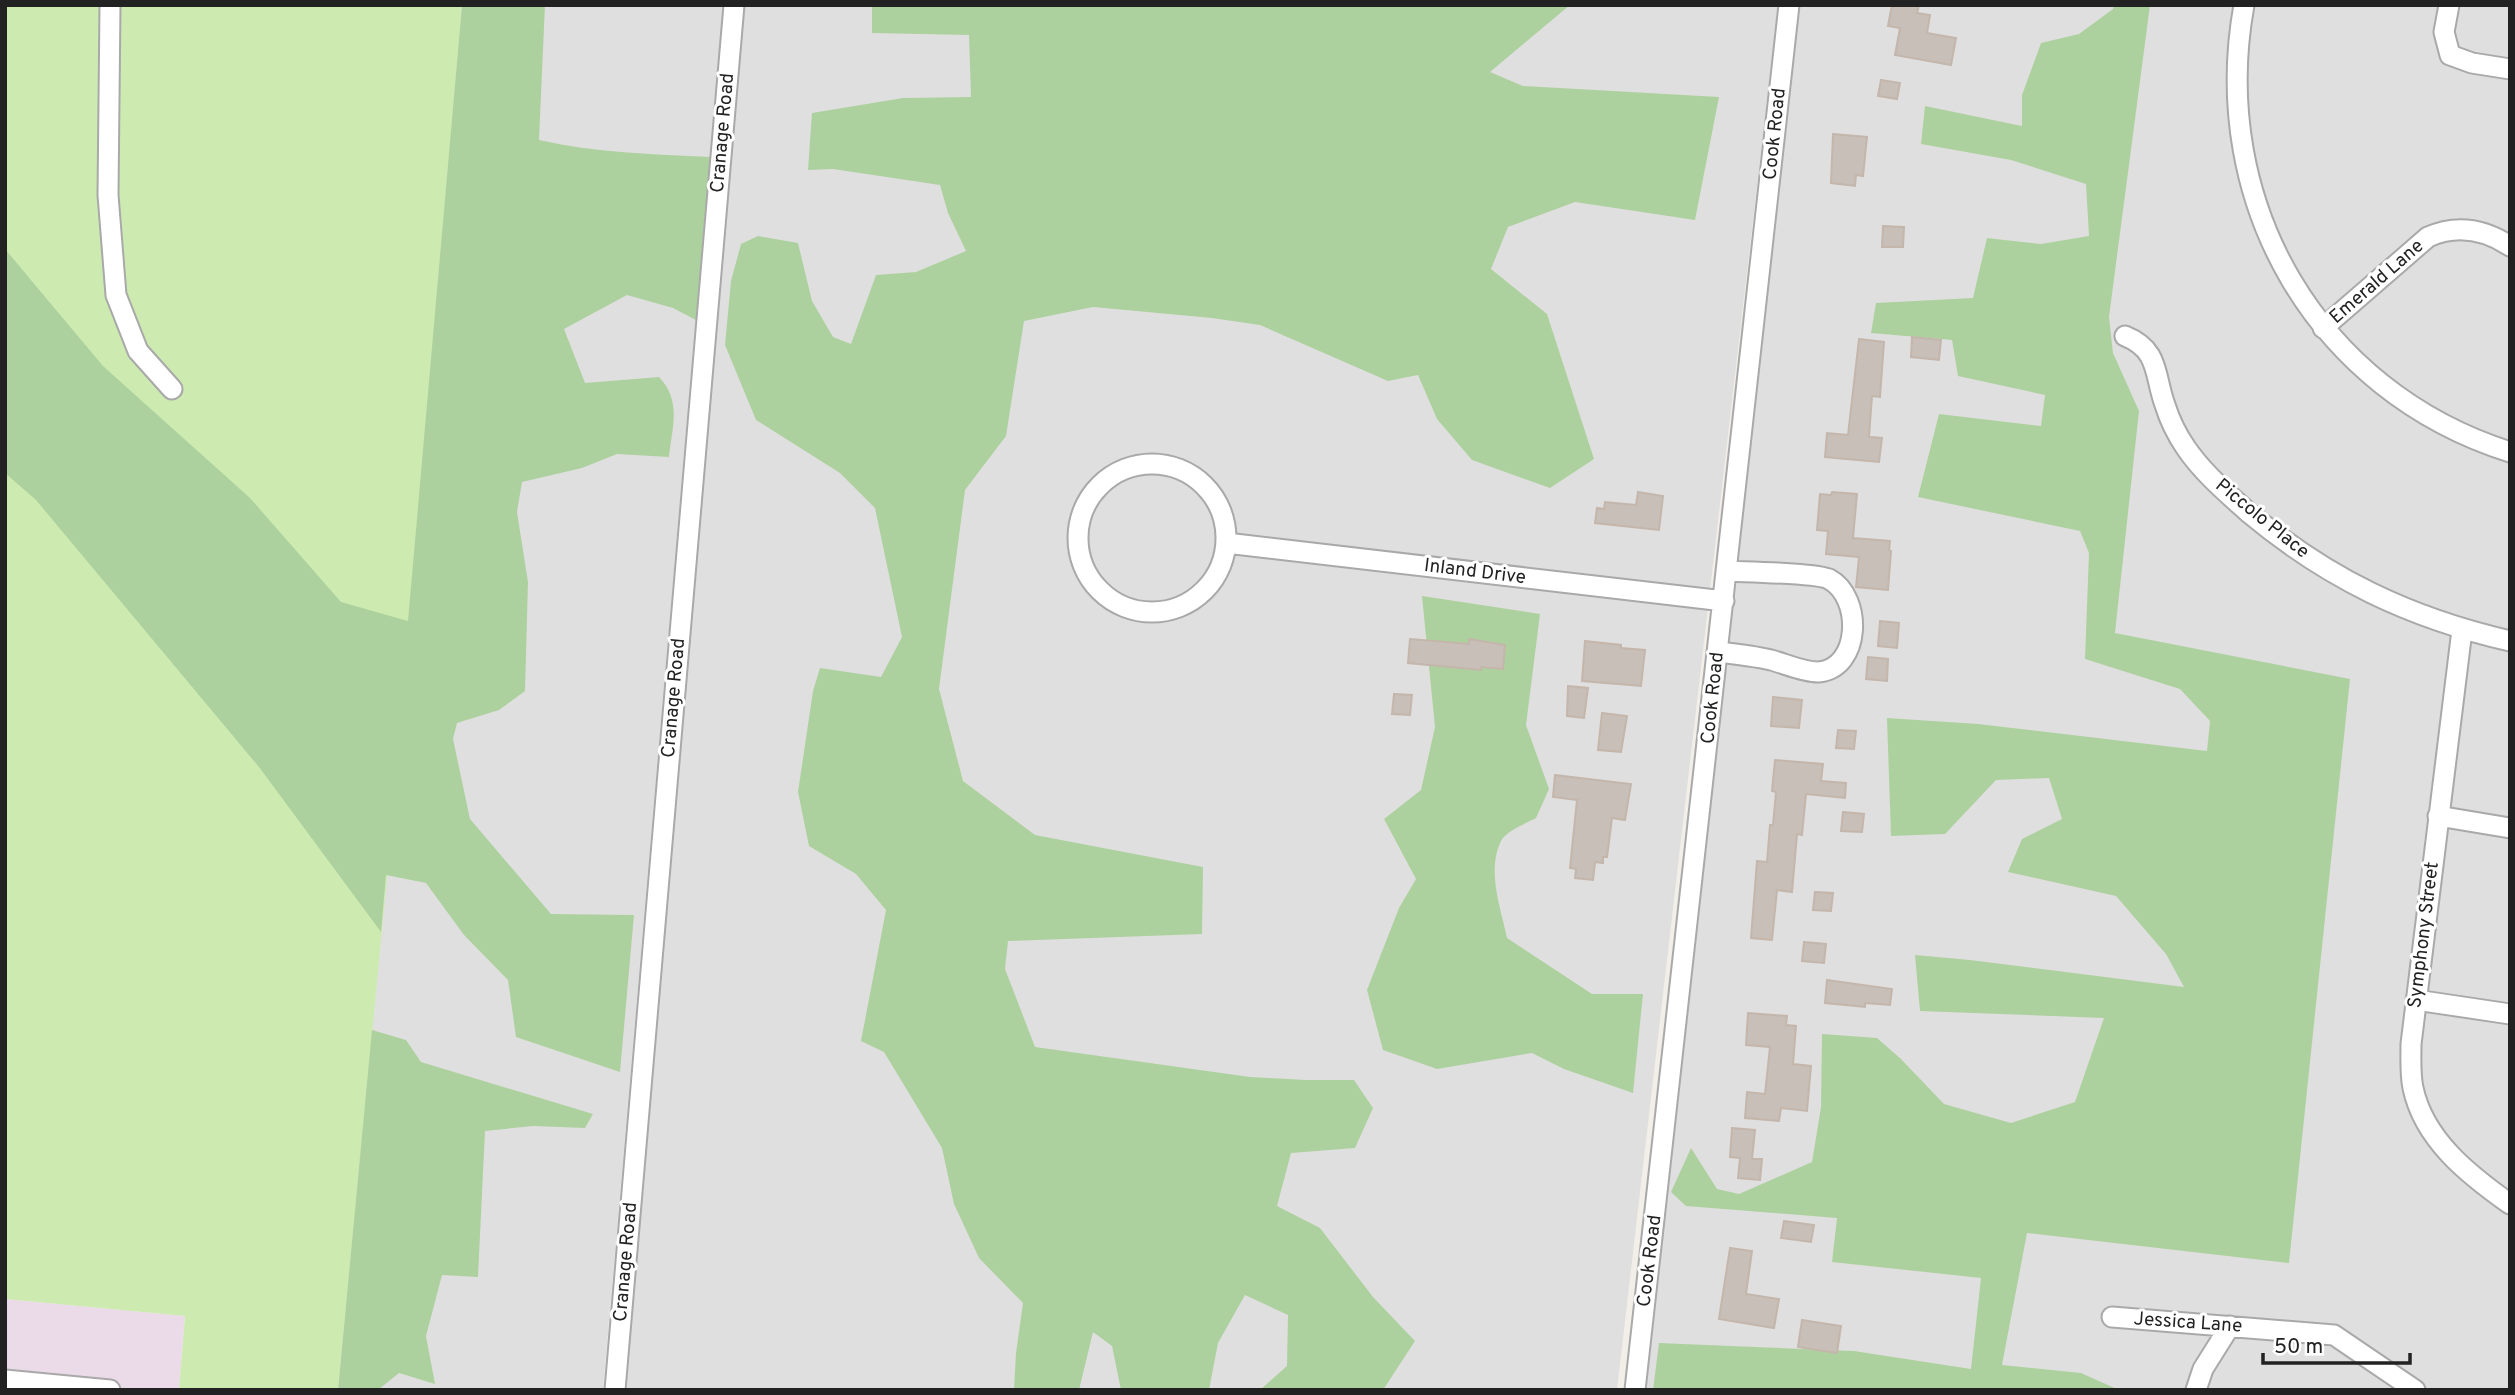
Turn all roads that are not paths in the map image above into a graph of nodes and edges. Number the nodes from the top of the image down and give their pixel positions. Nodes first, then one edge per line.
1 (110, 5) edge
2 (734, 5) edge
3 (1790, 5) edge
4 (2244, 5) edge
5 (2448, 5) edge
6 (2510, 69) edge
7 (2510, 246) edge
8 (2323, 328) junction
9 (2125, 336) dead end
10 (172, 389) dead end
11 (2510, 452) edge
12 (1226, 543) junction
13 (1727, 571) junction
14 (1724, 601) junction
15 (2462, 630) junction
16 (2510, 641) edge
17 (1718, 652) junction
18 (2438, 816) junction
19 (2510, 828) edge
20 (2417, 1000) junction
21 (2510, 1014) edge
22 (2510, 1203) edge
23 (2112, 1317) dead end
24 (2230, 1326) junction
25 (5, 1380) edge
26 (110, 1390) edge
27 (615, 1390) edge
28 (1635, 1390) edge
29 (2196, 1390) edge
30 (2415, 1390) edge

1 - 10 street
2 - 27 street, Cranage Road
3 - 13 street, Cook Road
4 - 8 street
5 - 6 street
7 - 8 street, Emerald Lane
8 - 11 street
9 - 15 street, Piccolo Place
12 - 12 street
12 - 14 street, Inland Drive
13 - 14 street, Cook Road
13 - 17 street
14 - 17 street, Cook Road
15 - 16 street, Piccolo Place
15 - 18 street, Symphony Street
17 - 28 street, Cook Road
18 - 19 street
18 - 20 street, Symphony Street
20 - 21 street
20 - 22 street, Symphony Street
23 - 24 street, Jessica Lane
24 - 29 street
24 - 30 street, Jessica Lane
25 - 26 street

